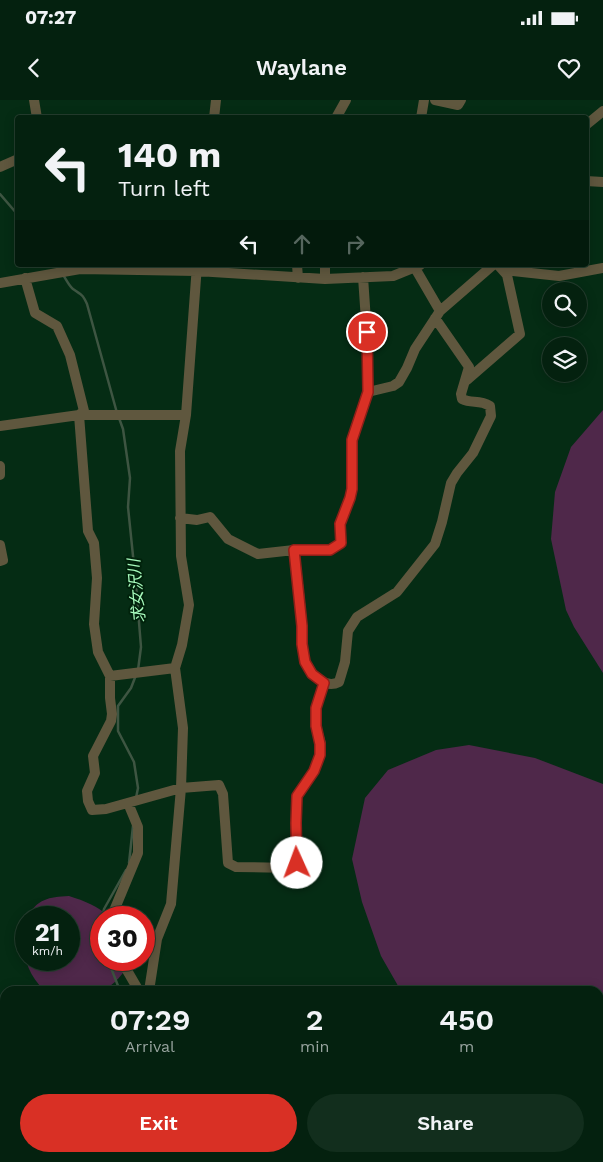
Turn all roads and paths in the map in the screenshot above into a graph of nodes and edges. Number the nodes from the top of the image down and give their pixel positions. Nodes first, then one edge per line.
1 (34, 100) edge
2 (216, 100) edge
3 (346, 100) edge
4 (424, 100) edge
5 (435, 100) edge
6 (461, 100) edge
7 (603, 111) edge
8 (36, 115) edge
9 (214, 115) edge
10 (338, 115) edge
11 (422, 115) edge
12 (589, 123) edge
13 (15, 160) edge
14 (0, 167) edge
15 (589, 181) edge
16 (603, 182) edge
17 (79, 267) edge
18 (297, 267) edge
19 (324, 267) edge
20 (415, 267) edge
21 (417, 267) edge
22 (492, 267) edge
23 (197, 268) edge
24 (501, 268) edge
25 (603, 268) edge
26 (363, 277) junction
27 (25, 278) junction
28 (298, 278) junction
29 (325, 279) junction
30 (0, 283) edge
31 (438, 315) junction
32 (466, 380) junction
33 (368, 392) junction
34 (79, 415) junction
35 (186, 415) junction
36 (0, 426) edge
37 (0, 466) edge
38 (0, 475) edge
39 (180, 518) junction
40 (0, 545) edge
41 (294, 550) junction
42 (0, 560) edge
43 (175, 668) junction
44 (110, 676) junction
45 (324, 683) junction
46 (181, 788) junction
47 (128, 803) junction
48 (116, 906) edge
49 (127, 971) edge
50 (136, 986) edge
51 (150, 986) edge

1 - 8 street
2 - 9 street
3 - 10 street
4 - 11 street
5 - 6 street
7 - 12 street
13 - 14 street
15 - 16 street
17 - 23 street
17 - 27 street
18 - 28 street
19 - 29 street
20 - 26 street
21 - 31 street
22 - 31 street
23 - 28 street
23 - 35 street
24 - 25 street
24 - 32 street
26 - 29 street
26 - 33 street
27 - 30 street
27 - 34 street
28 - 29 street
31 - 32 street
31 - 33 street
32 - 45 street
33 - 41 street
34 - 35 street
34 - 36 street
34 - 44 street
35 - 39 street
37 - 38 street
39 - 41 street
39 - 43 street
40 - 42 street
41 - 45 street
43 - 44 street
43 - 46 street
44 - 47 street
45 - 46 street
46 - 47 street
46 - 51 street
47 - 48 street
49 - 50 street

